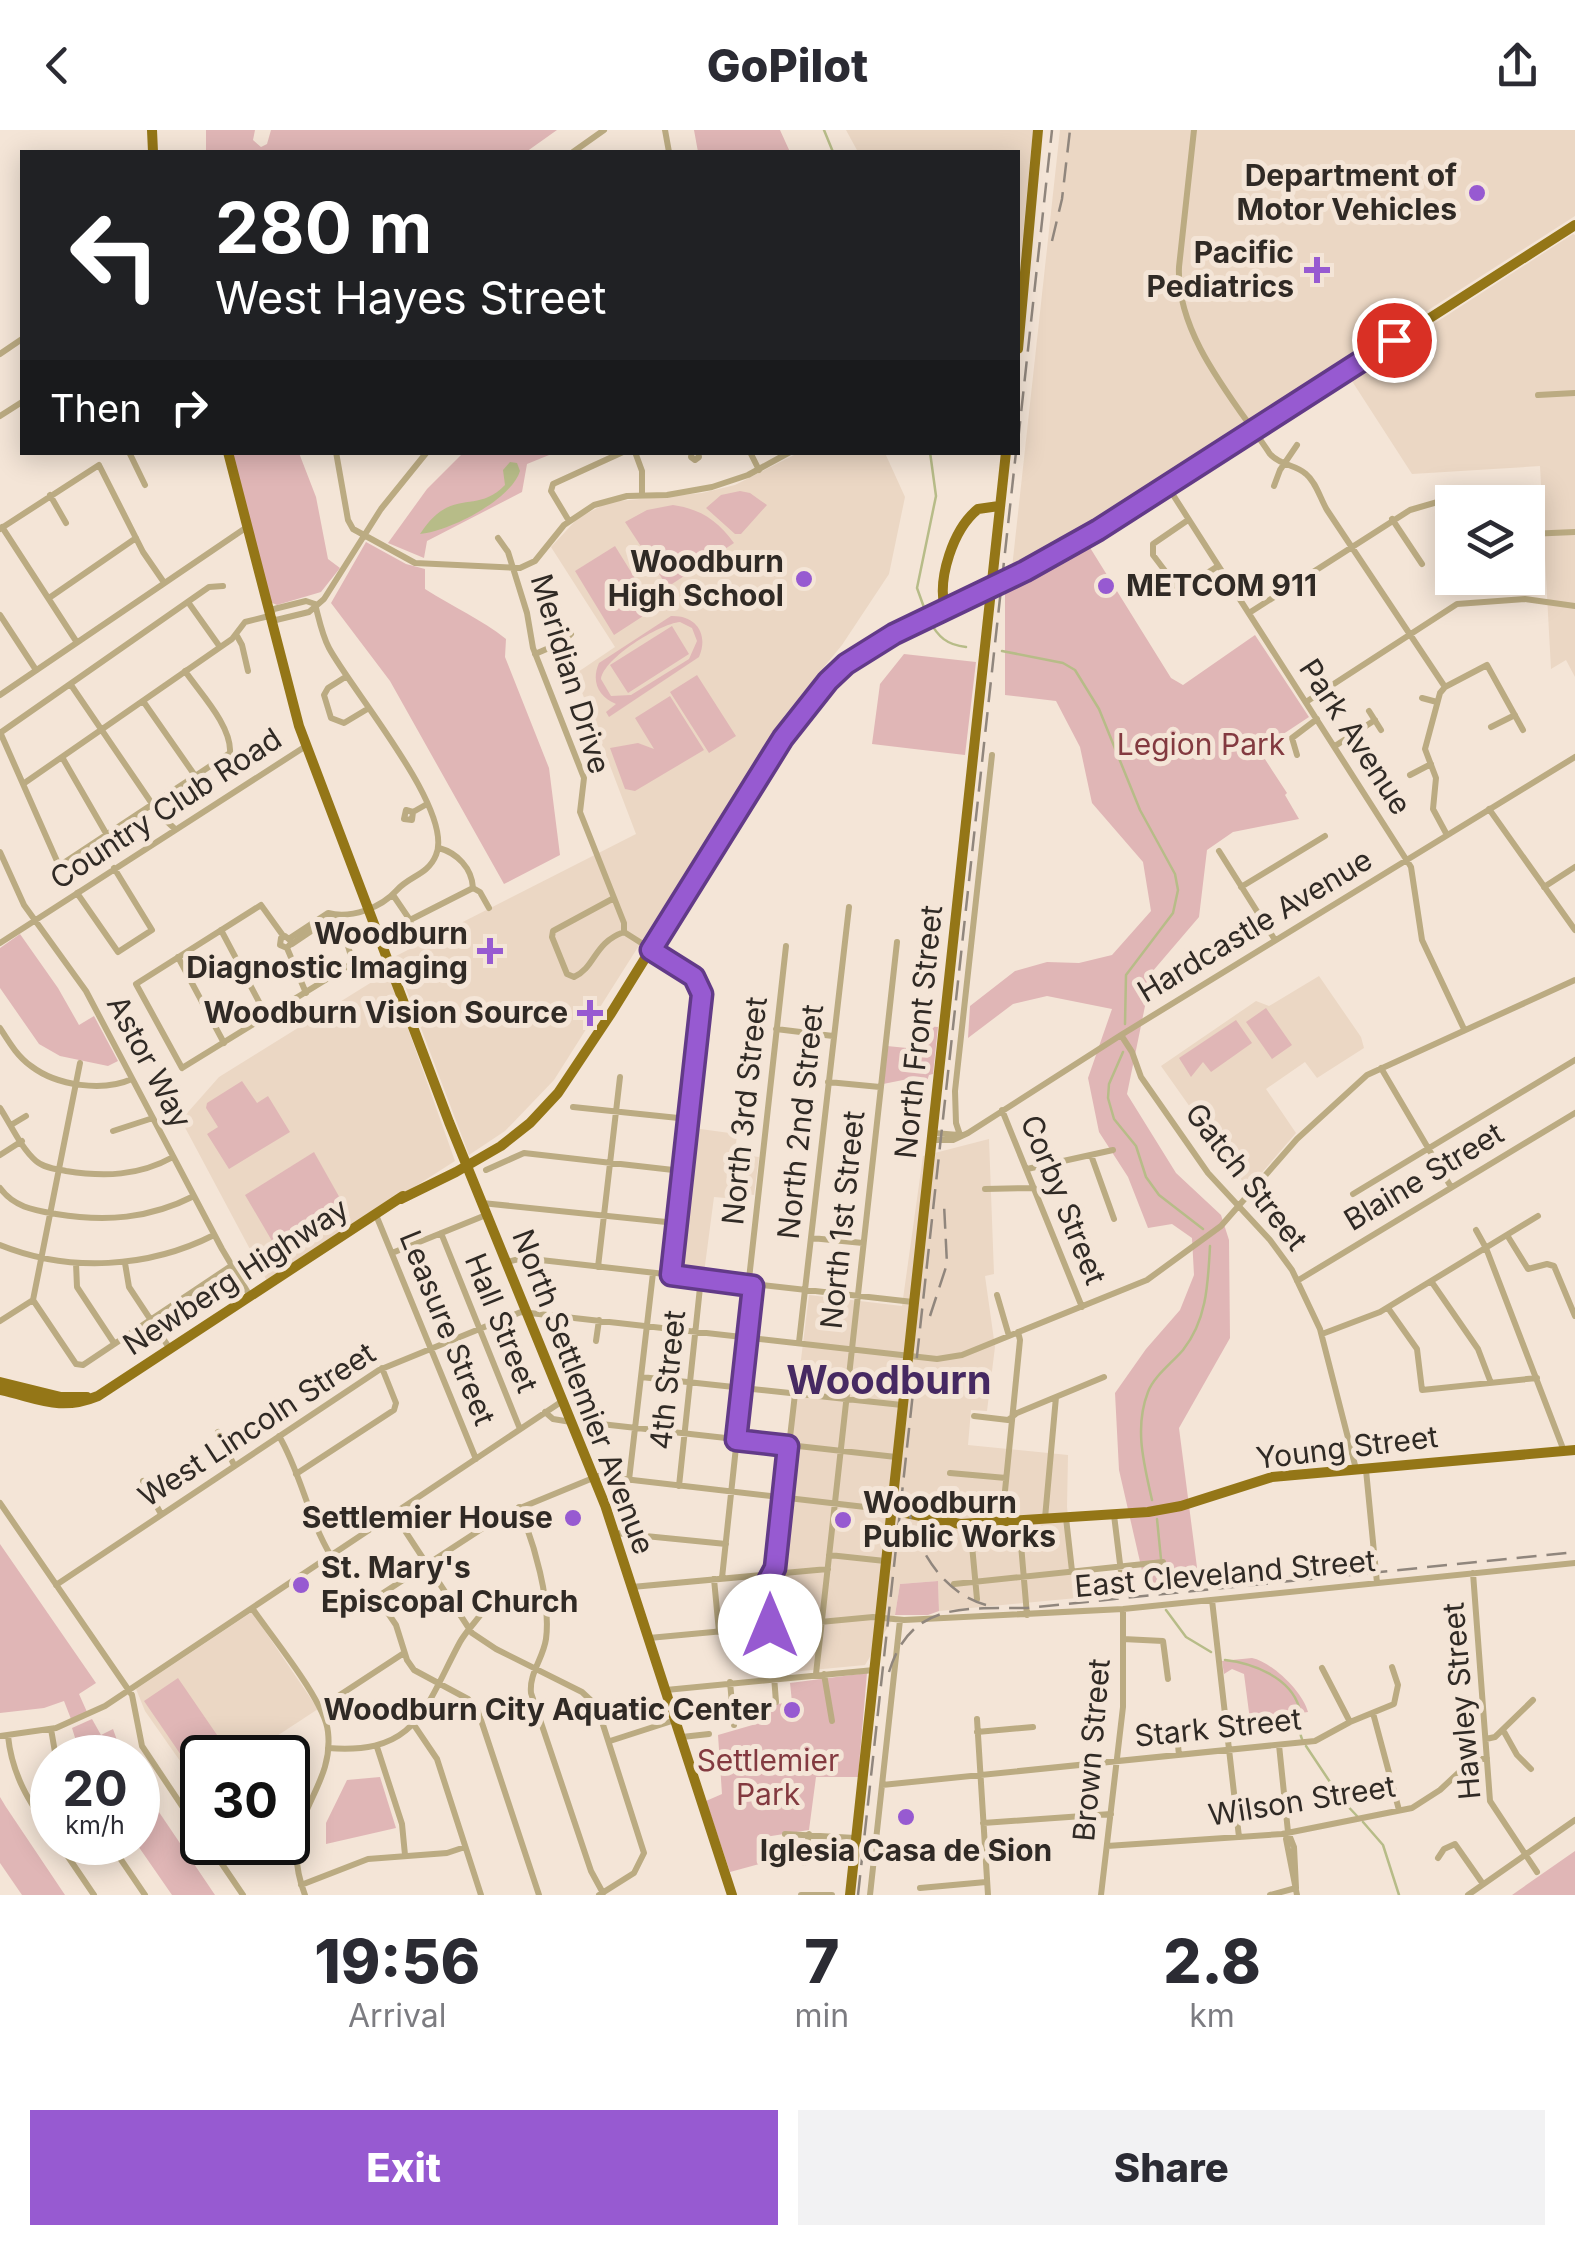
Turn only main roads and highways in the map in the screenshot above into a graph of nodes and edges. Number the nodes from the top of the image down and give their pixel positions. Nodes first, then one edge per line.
1 (1038, 130) edge
2 (1571, 229) edge
3 (1020, 327) edge
4 (229, 455) edge
5 (1006, 455) edge
6 (999, 506) junction
7 (943, 585) junction
8 (978, 594) junction
9 (945, 609) junction
10 (466, 1165) junction
11 (0, 1382) edge
12 (0, 1390) edge
13 (98, 1396) junction
14 (1570, 1450) edge
15 (891, 1510) junction
16 (732, 1895) edge
17 (850, 1895) edge

1 - 3 main road
2 - 8 main road, Newberg Highway
4 - 10 main road, North Settlemier Avenue
5 - 6 main road, North Front Street
6 - 7 main road
6 - 15 main road, North Front Street
7 - 8 main road
7 - 9 main road
8 - 9 main road, Newberg Highway
9 - 10 main road, Newberg Highway
10 - 13 main road, Newberg Highway
10 - 16 main road, North Settlemier Avenue
11 - 13 main road
12 - 13 main road, Newberg Highway
14 - 15 main road, Young Street
15 - 17 main road, North Front Street

